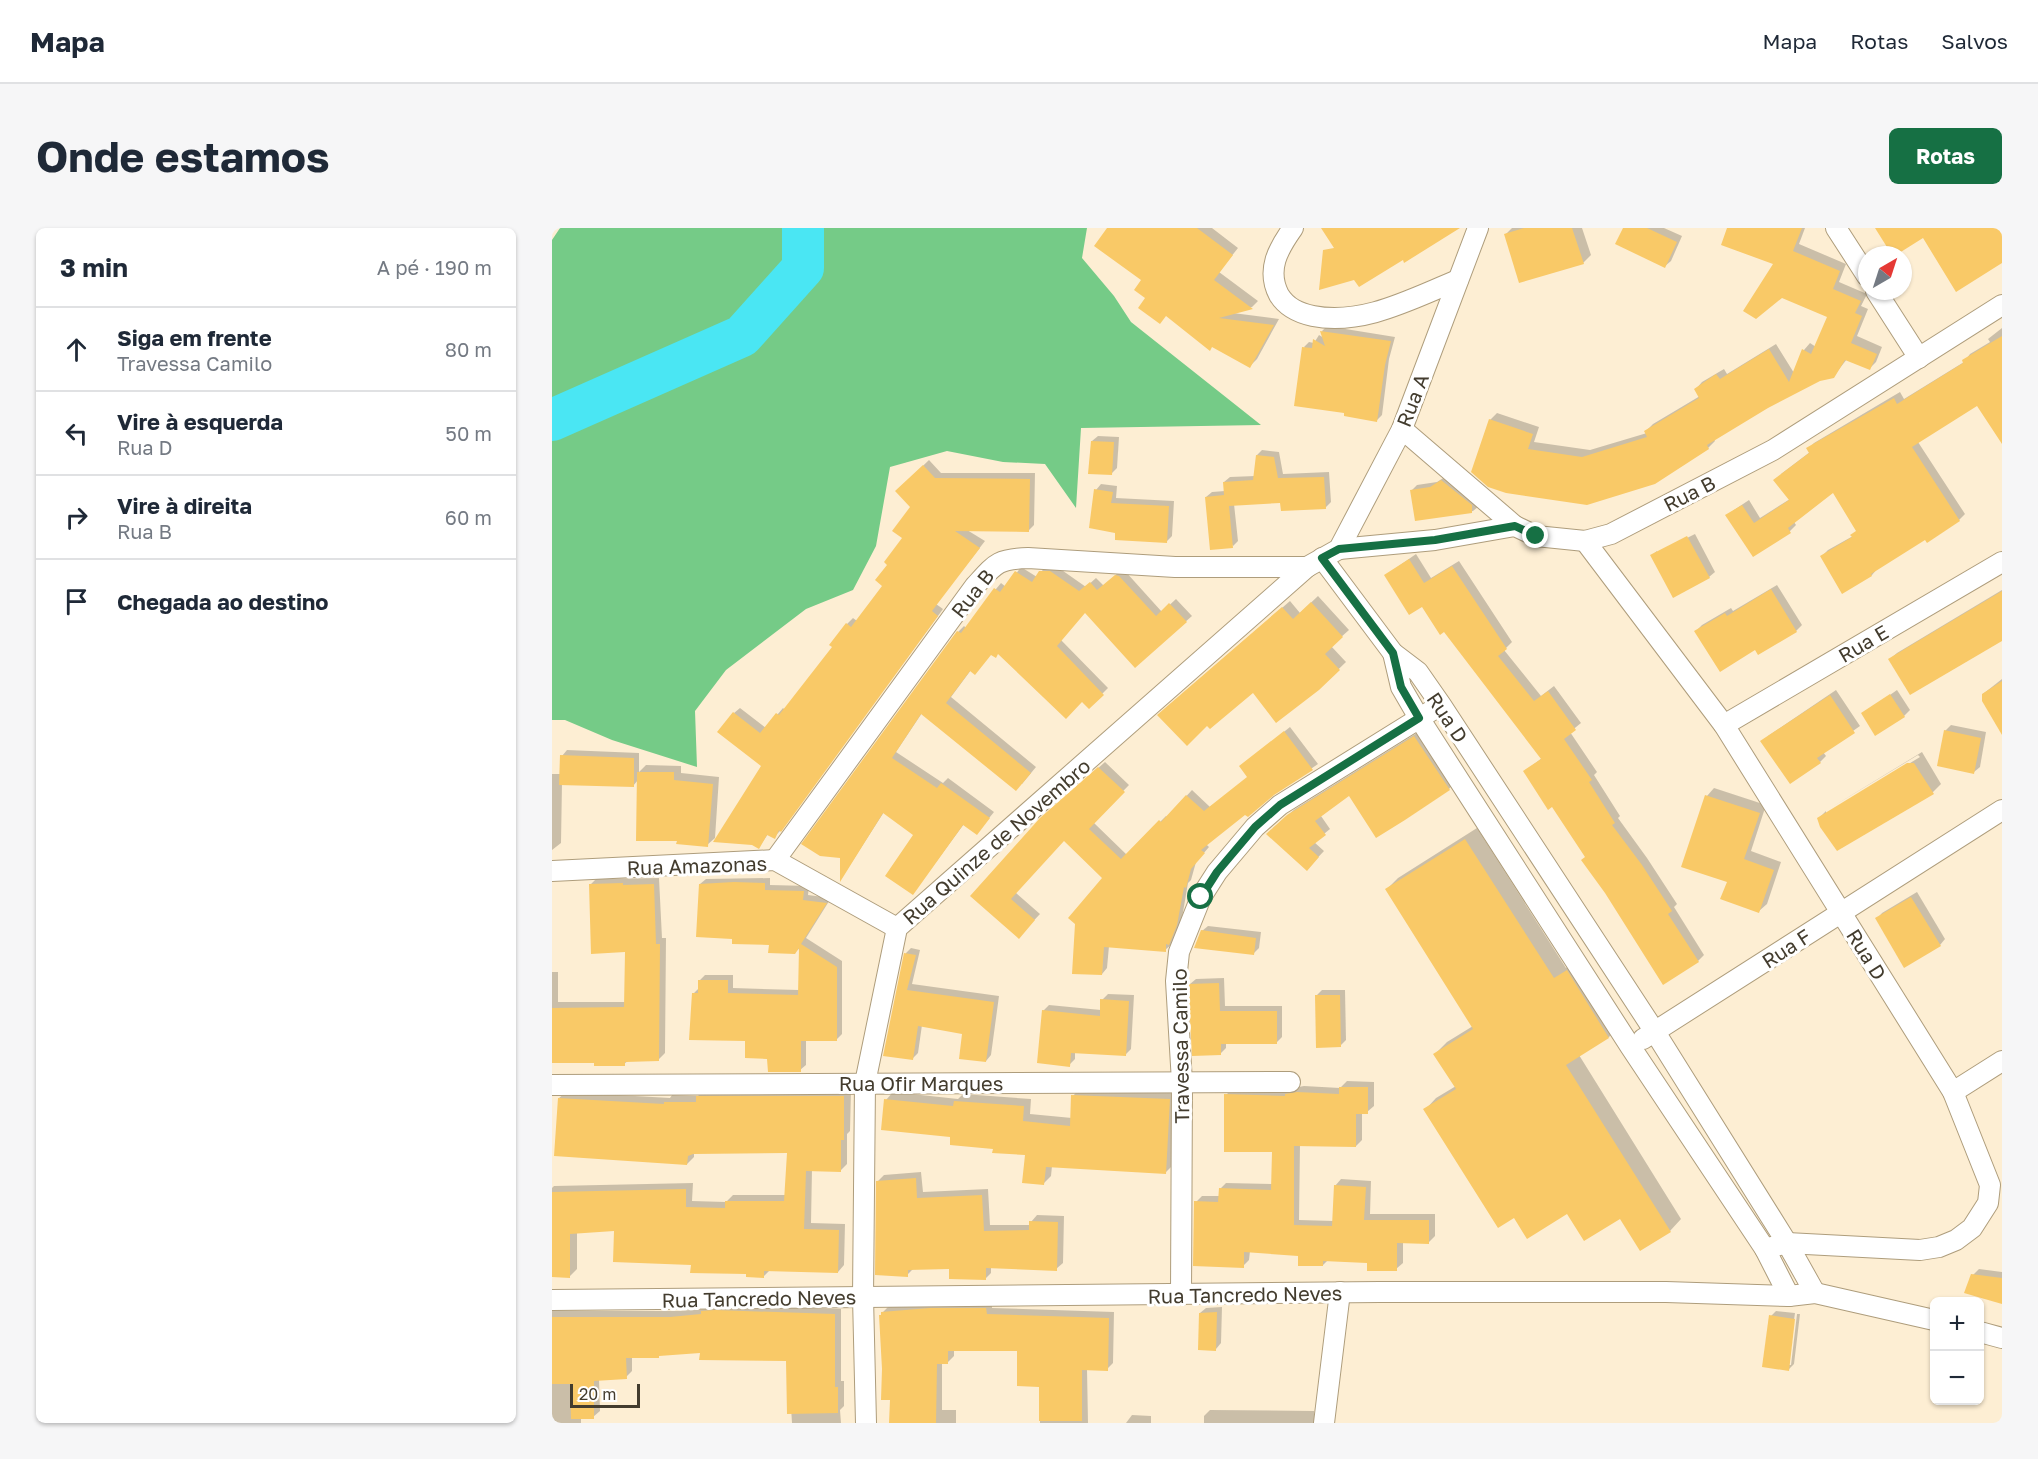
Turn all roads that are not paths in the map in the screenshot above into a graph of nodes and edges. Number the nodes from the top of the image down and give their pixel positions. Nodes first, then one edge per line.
1 (1293, 228) edge
2 (1478, 228) edge
3 (1836, 228) edge
4 (1858, 262) edge
5 (1458, 280) junction
6 (1882, 300) edge
7 (2002, 305) edge
8 (1919, 358) junction
9 (1402, 429) junction
10 (1515, 526) junction
11 (1585, 541) junction
12 (1323, 558) junction
13 (2002, 562) edge
14 (1393, 653) junction
15 (1441, 705) junction
16 (1419, 718) junction
17 (1724, 725) junction
18 (2002, 810) edge
19 (775, 860) junction
20 (552, 871) edge
21 (1841, 913) junction
22 (897, 928) junction
23 (1655, 1032) junction
24 (1630, 1046) junction
25 (2002, 1061) edge
26 (1182, 1082) junction
27 (865, 1083) junction
28 (1290, 1083) dead end
29 (552, 1085) edge
30 (1953, 1092) junction
31 (1787, 1243) junction
32 (1765, 1249) junction
33 (1340, 1292) junction
34 (1815, 1293) junction
35 (1181, 1295) junction
36 (1789, 1296) junction
37 (863, 1297) junction
38 (552, 1300) edge
39 (1930, 1319) edge
40 (1984, 1333) edge
41 (2002, 1338) edge
42 (866, 1423) edge
43 (1324, 1423) edge

1 - 5 street
2 - 5 street, Rua A
3 - 4 street
5 - 9 street, Rua A
6 - 8 street
7 - 8 street, Rua B
8 - 11 street, Rua B
9 - 10 street
9 - 12 street, Rua A
10 - 11 street, Rua B
10 - 12 street, Rua B
11 - 17 street, Rua D
12 - 14 street, Rua D
12 - 19 street, Rua B
12 - 22 street, Rua Quinze de Novembro
13 - 17 street, Rua E
14 - 15 street, Rua D
14 - 16 street, Rua D
15 - 16 street, Travessa Camilo
15 - 23 street, Rua D
16 - 24 street, Rua D
16 - 26 street, Travessa Camilo
17 - 21 street, Rua D
18 - 21 street, Rua F
19 - 20 street, Rua Amazonas
19 - 22 street, Rua Amazonas
21 - 23 street, Rua F
21 - 30 street, Rua D
22 - 27 street, Rua Quinze de Novembro
23 - 24 street, Rua F
23 - 31 street, Rua D
24 - 32 street, Rua D
25 - 30 street
26 - 27 street, Rua Ofir Marques
26 - 28 street, Rua Ofir Marques
26 - 35 street, Travessa Camilo
27 - 29 street, Rua Ofir Marques
27 - 37 street, Rua Quinze de Novembro
30 - 31 street, Rua D
31 - 32 street, Rua D
31 - 34 street, Rua D
32 - 36 street, Rua D
33 - 35 street, Rua Tancredo Neves
33 - 36 street, Rua Tancredo Neves
33 - 43 street
34 - 36 street, Rua Tancredo Neves
34 - 39 street, Rua Tancredo Neves
35 - 37 street, Rua Tancredo Neves
37 - 38 street, Rua Tancredo Neves
37 - 42 street, Rua Quinze de Novembro
40 - 41 street

